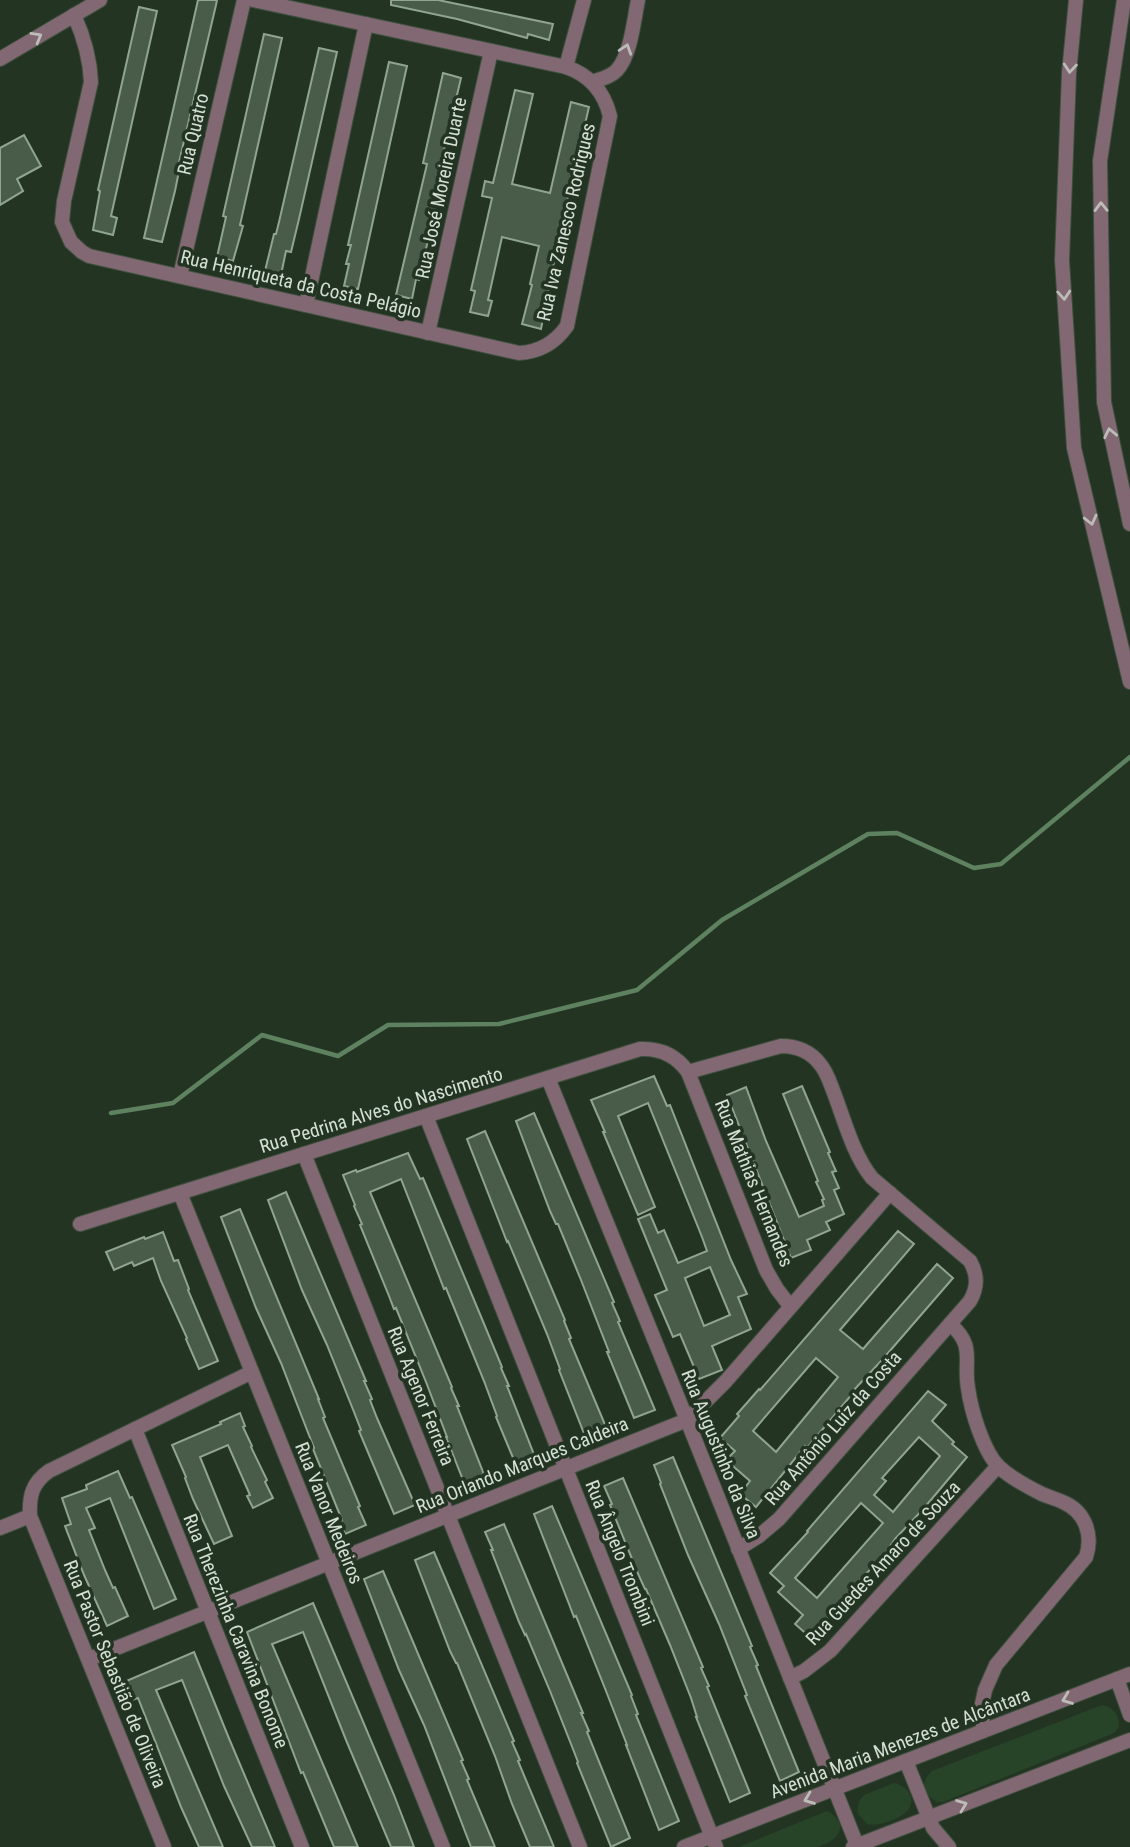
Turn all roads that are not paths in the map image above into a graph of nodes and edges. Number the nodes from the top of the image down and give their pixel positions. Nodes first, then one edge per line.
1 (100, 0) edge
2 (244, 0) edge
3 (253, 0) edge
4 (584, 0) edge
5 (638, 0) edge
6 (1076, 0) edge
7 (1124, 0) edge
8 (74, 15) junction
9 (366, 24) junction
10 (491, 51) junction
11 (0, 59) edge
12 (566, 67) junction
13 (592, 82) junction
14 (180, 276) junction
15 (306, 305) junction
16 (428, 333) junction
17 (536, 351) joint
18 (1130, 524) edge
19 (1128, 675) edge
20 (688, 1072) junction
21 (548, 1078) junction
22 (426, 1116) junction
23 (304, 1154) junction
24 (180, 1193) junction
25 (890, 1193) junction
26 (80, 1224) dead end
27 (790, 1306) junction
28 (950, 1324) junction
29 (252, 1372) junction
30 (687, 1420) junction
31 (135, 1429) junction
32 (998, 1466) junction
33 (566, 1468) junction
34 (448, 1515) junction
35 (30, 1516) junction
36 (0, 1528) edge
37 (738, 1549) junction
38 (329, 1563) junction
39 (208, 1612) junction
40 (89, 1659) junction
41 (1123, 1676) edge
42 (790, 1678) junction
43 (1130, 1715) edge
44 (983, 1731) junction
45 (1130, 1740) edge
46 (906, 1761) junction
47 (834, 1789) junction
48 (928, 1818) junction
49 (714, 1842) edge
50 (855, 1846) edge
51 (164, 1847) edge
52 (302, 1847) edge
53 (443, 1847) edge
54 (579, 1847) edge
55 (684, 1847) edge
56 (949, 1847) edge

1 - 8 street
2 - 14 street, Rua Quatro
3 - 9 street
4 - 12 street
13 -> 5 street
6 -> 19 street
18 -> 7 street
11 -> 8 street
8 - 14 street, Rua Henriqueta da Costa Pelágio
9 - 10 street
9 - 15 street
10 - 12 street
10 - 16 street, Rua José Moreira Duarte
12 - 13 street
13 - 17 street, Rua Iva Zanesco Rodrigues
14 - 15 street, Rua Henriqueta da Costa Pelágio
15 - 16 street, Rua Henriqueta da Costa Pelágio
16 - 17 street, Rua Henriqueta da Costa Pelágio
20 - 21 street, Rua Pedrina Alves do Nascimento
20 - 25 street, Rua Antônio Luiz da Costa
20 - 27 street, Rua Mathias Hernandes
21 - 22 street, Rua Pedrina Alves do Nascimento
21 - 30 street, Rua Augustinho da Silva
22 - 23 street, Rua Pedrina Alves do Nascimento
22 - 33 street, Rua Ângelo Trombini
23 - 24 street, Rua Pedrina Alves do Nascimento
23 - 34 street, Rua Agenor Ferreira
24 - 26 street, Rua Pedrina Alves do Nascimento
24 - 29 street, Rua Vanor Medeiros
25 - 27 street, Rua Orlando Marques Caldeira
25 - 28 street, Rua Antônio Luiz da Costa
27 - 30 street, Rua Orlando Marques Caldeira
28 - 32 street
28 - 37 street, Rua Antônio Luiz da Costa
29 - 31 street
29 - 38 street, Rua Vanor Medeiros
30 - 33 street, Rua Orlando Marques Caldeira
30 - 37 street, Rua Augustinho da Silva
31 - 35 street
31 - 39 street, Rua Therezinha Caravina Bonome
32 - 42 street, Rua Guedes Amaro de Souza
32 - 44 street
33 - 34 street, Rua Orlando Marques Caldeira
33 - 49 street, Rua Ângelo Trombini
34 - 38 street, Rua Orlando Marques Caldeira
34 - 54 street, Rua Agenor Ferreira
35 - 36 street
35 - 40 street, Rua Pastor Sebastião de Oliveira
37 - 42 street, Rua Augustinho da Silva
38 - 39 street, Rua Orlando Marques Caldeira
38 - 53 street, Rua Vanor Medeiros
39 - 40 street, Rua Orlando Marques Caldeira
39 - 52 street, Rua Therezinha Caravina Bonome
40 - 51 street, Rua Pastor Sebastião de Oliveira
41 - 43 street
41 -> 44 street, Avenida Maria Menezes de Alcântara
42 - 47 street, Rua Augustinho da Silva
44 - 46 street, Avenida Maria Menezes de Alcântara
48 -> 45 street
46 - 47 street, Avenida Maria Menezes de Alcântara
46 - 48 street
47 -> 49 street, Avenida Maria Menezes de Alcântara
47 - 50 street, Rua Augustinho da Silva
48 - 50 street
48 - 56 street
49 - 55 street, Avenida Maria Menezes de Alcântara

